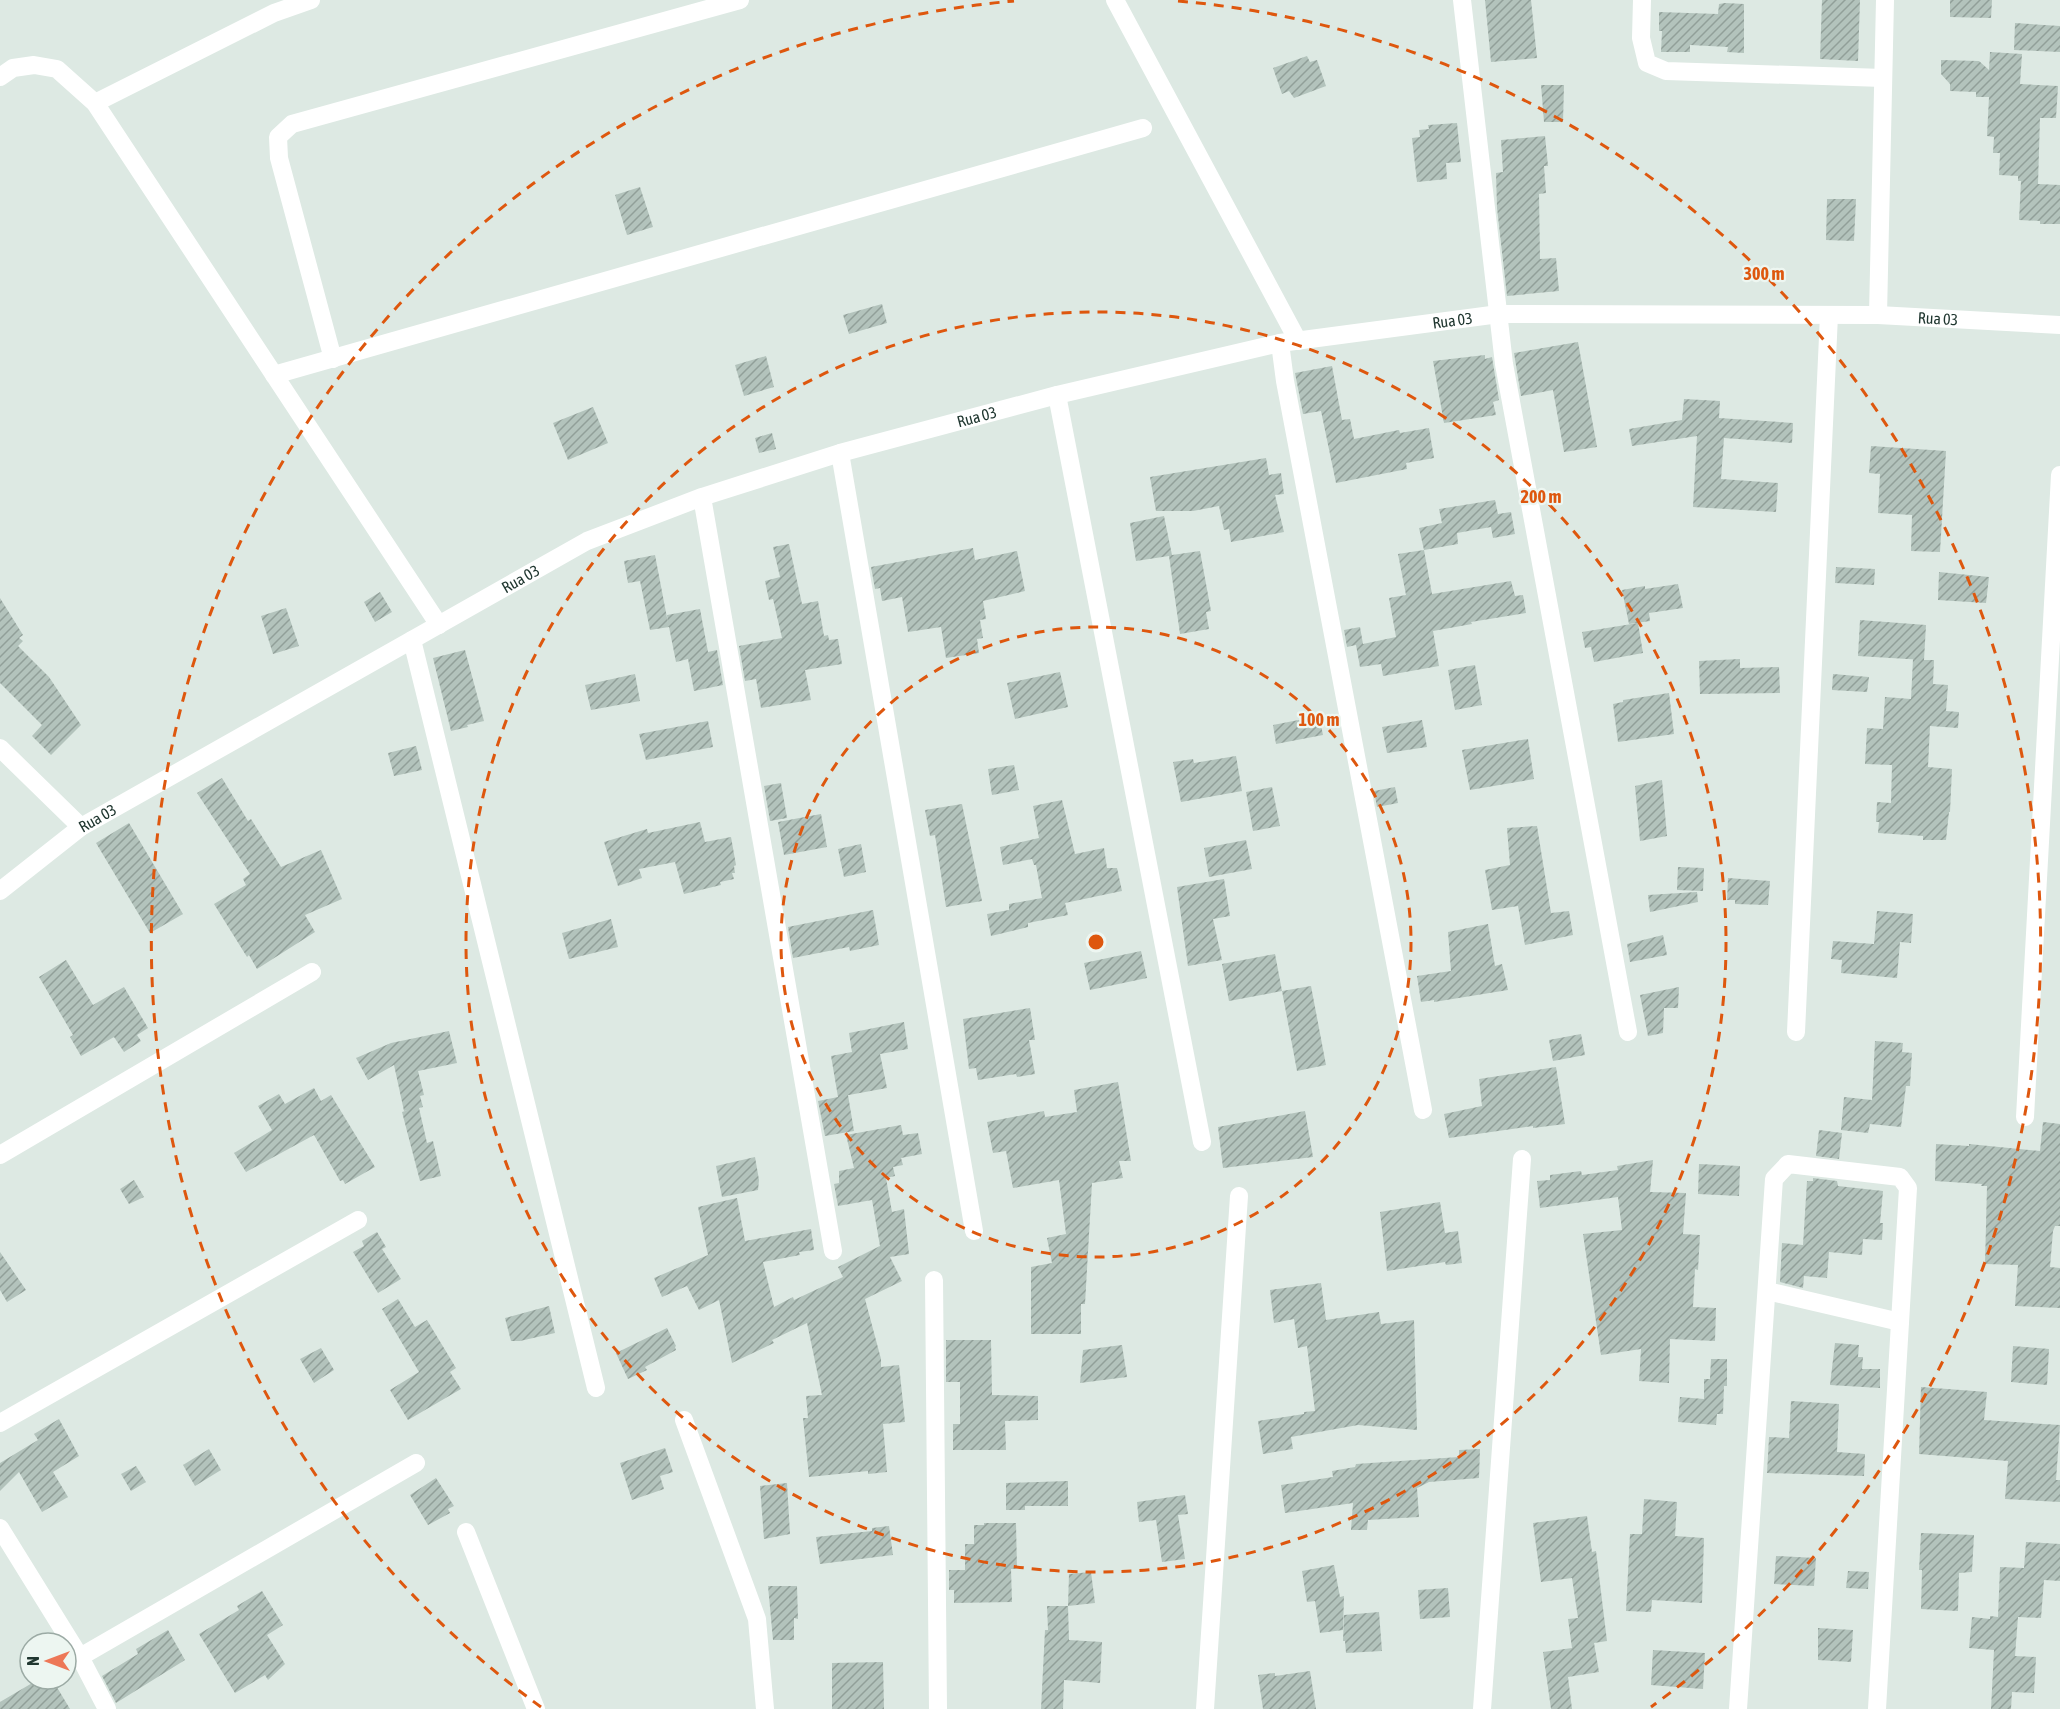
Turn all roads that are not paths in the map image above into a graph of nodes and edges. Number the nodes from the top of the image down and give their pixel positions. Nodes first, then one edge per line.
1 (311, 0) edge
2 (740, 0) edge
3 (1115, 0) edge
4 (1462, 0) edge
5 (1642, 0) edge
6 (1885, 0) edge
7 (273, 6) edge
8 (0, 77) edge
9 (1883, 78) junction
10 (95, 103) junction
11 (1143, 128) dead end
12 (1499, 314) junction
13 (1829, 315) junction
14 (1878, 315) junction
15 (2060, 325) edge
16 (1289, 342) junction
17 (333, 359) junction
18 (274, 375) junction
19 (1057, 395) junction
20 (840, 453) junction
21 (2060, 475) edge
22 (702, 497) junction
23 (439, 625) junction
24 (412, 640) junction
25 (0, 748) edge
26 (81, 827) junction
27 (0, 891) edge
28 (312, 972) dead end
29 (1628, 1032) dead end
30 (1796, 1032) dead end
31 (1423, 1110) dead end
32 (2025, 1117) dead end
33 (1203, 1142) dead end
34 (0, 1155) edge
35 (1522, 1159) dead end
36 (1239, 1196) dead end
37 (358, 1220) dead end
38 (974, 1231) dead end
39 (833, 1251) dead end
40 (934, 1280) dead end
41 (1767, 1291) junction
42 (1900, 1322) junction
43 (597, 1388) dead end
44 (684, 1420) dead end
45 (0, 1423) edge
46 (416, 1463) dead end
47 (0, 1528) edge
48 (466, 1532) dead end
49 (80, 1658) junction
50 (107, 1709) edge
51 (536, 1709) edge
52 (765, 1709) edge
53 (938, 1709) edge
54 (1205, 1709) edge
55 (1482, 1709) edge
56 (1738, 1709) edge
57 (1877, 1709) edge

1 - 7 street
2 - 17 street
3 - 16 street
4 - 12 street
5 - 9 street
6 - 9 street
7 - 10 street
8 - 10 street
9 - 14 street
10 - 18 street
11 - 17 street
12 - 13 street, Rua 03
12 - 16 street, Rua 03
12 - 29 street
13 - 14 street, Rua 03
13 - 30 street
14 - 15 street, Rua 03
16 - 19 street, Rua 03
16 - 31 street
17 - 18 street
18 - 23 street
19 - 20 street, Rua 03
19 - 33 street
20 - 22 street, Rua 03
20 - 38 street
21 - 32 street
22 - 23 street, Rua 03
22 - 39 street
23 - 24 street, Rua 03
24 - 26 street, Rua 03
24 - 43 street
25 - 26 street
26 - 27 street, Rua 03
28 - 34 street
35 - 55 street
36 - 54 street
37 - 45 street
40 - 53 street
41 - 42 street
41 - 42 street
41 - 56 street
42 - 57 street
44 - 52 street
46 - 49 street
47 - 49 street
48 - 51 street
49 - 50 street

